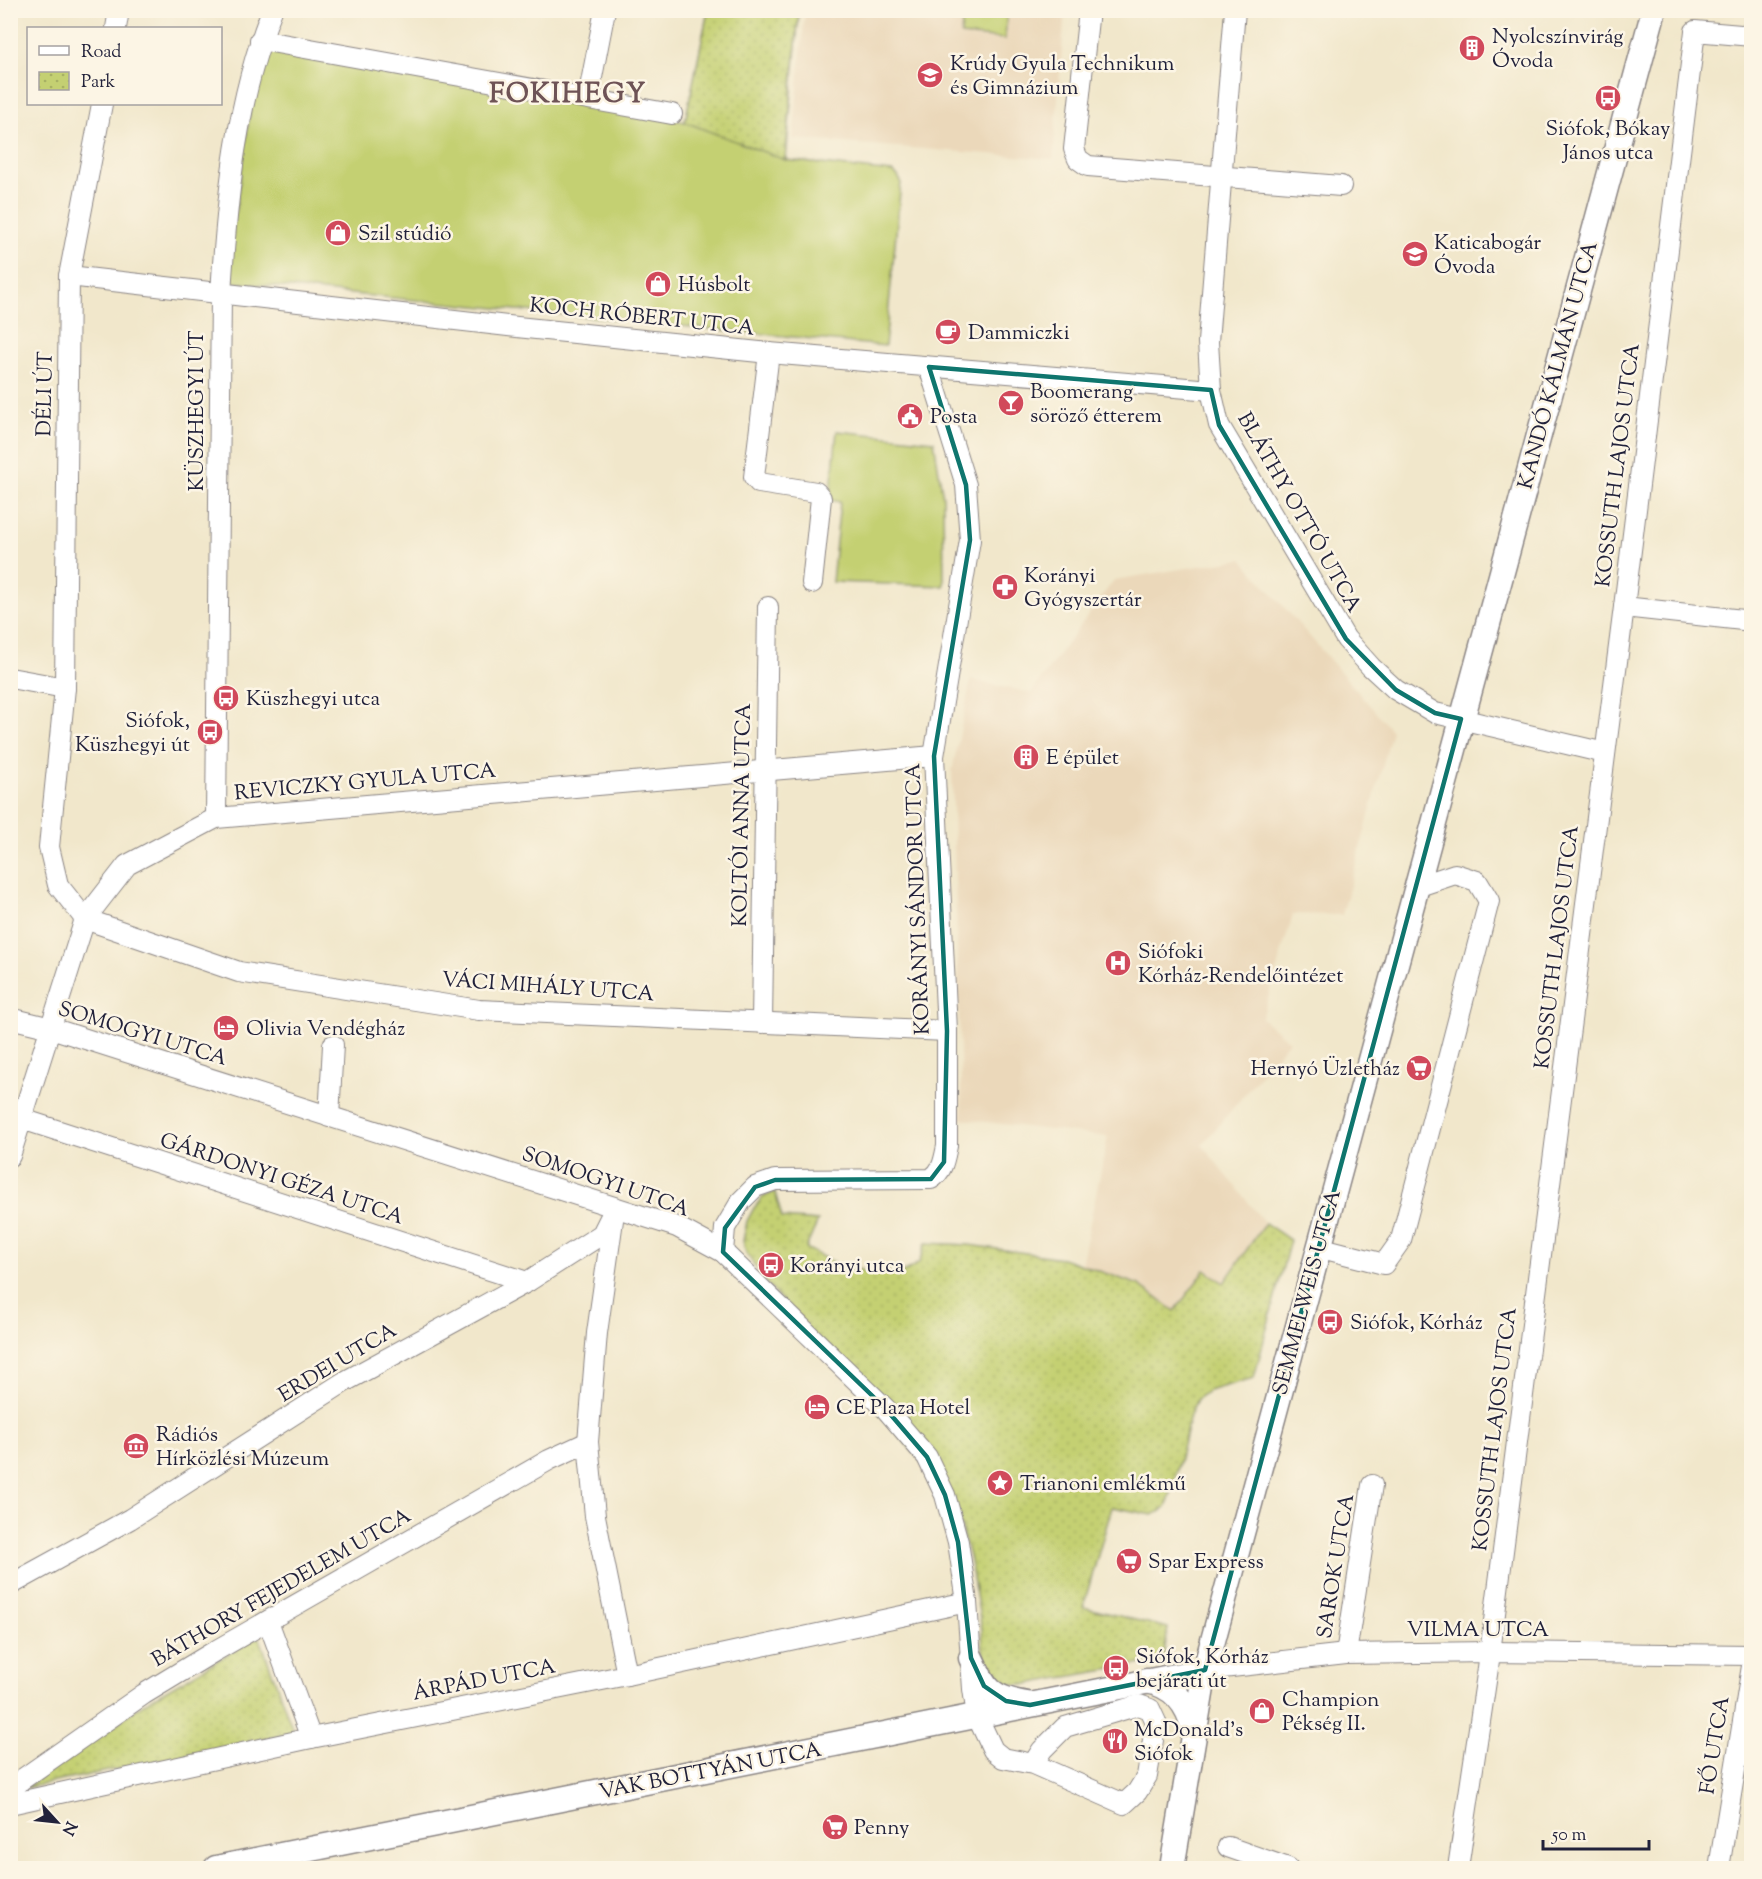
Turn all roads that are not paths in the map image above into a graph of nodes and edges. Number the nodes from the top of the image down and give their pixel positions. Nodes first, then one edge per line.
1 (119, 10) edge
2 (272, 10) edge
3 (605, 10) edge
4 (1089, 10) edge
5 (1234, 10) edge
6 (1654, 10) edge
7 (116, 27) edge
8 (1752, 36) edge
9 (260, 40) junction
10 (588, 98) junction
11 (102, 105) edge
12 (672, 114) dead end
13 (1221, 178) junction
14 (1341, 186) dead end
15 (69, 276) junction
16 (221, 293) junction
17 (769, 353) junction
18 (929, 367) junction
19 (1210, 390) junction
20 (812, 583) dead end
21 (768, 607) dead end
22 (1624, 607) junction
23 (1752, 621) edge
24 (10, 678) edge
25 (65, 688) junction
26 (1461, 719) junction
27 (1605, 753) junction
28 (934, 756) junction
29 (766, 770) junction
30 (216, 818) junction
31 (1416, 887) junction
32 (85, 919) junction
33 (10, 1018) edge
34 (762, 1023) junction
35 (51, 1028) junction
36 (946, 1031) junction
37 (333, 1045) dead end
38 (330, 1117) junction
39 (22, 1119) junction
40 (10, 1156) edge
41 (615, 1208) junction
42 (1318, 1247) junction
43 (723, 1252) junction
44 (527, 1282) junction
45 (588, 1442) junction
46 (1372, 1485) dead end
47 (10, 1585) edge
48 (967, 1602) junction
49 (268, 1621) junction
50 (1489, 1652) junction
51 (1346, 1654) junction
52 (1752, 1655) edge
53 (971, 1658) junction
54 (1752, 1666) edge
55 (1205, 1670) junction
56 (627, 1675) junction
57 (1143, 1681) junction
58 (1030, 1705) junction
59 (977, 1716) junction
60 (1194, 1730) junction
61 (311, 1738) junction
62 (1033, 1764) junction
63 (10, 1792) edge
64 (10, 1804) edge
65 (1228, 1848) dead end
66 (216, 1869) edge
67 (1172, 1869) edge
68 (1288, 1869) edge
69 (1458, 1869) edge
70 (1719, 1869) edge

1 - 7 street
2 - 9 street, KÜSZHEGYI ÚT
3 - 10 street
4 - 13 street
5 - 13 street, BLÁTHY OTTÓ UTCA
6 - 26 main road, KANDÓ KÁLMÁN UTCA
8 - 22 street, KOSSUTH LAJOS UTCA
9 - 10 street
9 - 16 street, KÜSZHEGYI ÚT
10 - 12 street
11 - 15 street, DÉLI ÚT
13 - 14 street
13 - 19 street, BLÁTHY OTTÓ UTCA
15 - 16 street, KOCH RÓBERT UTCA
15 - 25 street, DÉLI ÚT
16 - 17 street, KOCH RÓBERT UTCA
16 - 30 street, KÜSZHEGYI ÚT
17 - 18 street, KOCH RÓBERT UTCA
17 - 20 street
18 - 19 street, KOCH RÓBERT UTCA
18 - 28 street, KORÁNYI SÁNDOR UTCA
19 - 26 street, BLÁTHY OTTÓ UTCA
21 - 29 street, KOLTÓI ANNA UTCA
22 - 23 street
22 - 27 street, KOSSUTH LAJOS UTCA
24 - 25 street
25 - 32 street, DÉLI ÚT
26 - 27 street, BLÁTHY OTTÓ UTCA
26 - 31 main road, SEMMELWEIS UTCA
27 - 50 street, KOSSUTH LAJOS UTCA
28 - 29 street, REVICZKY GYULA UTCA
28 - 36 street, KORÁNYI SÁNDOR UTCA
29 - 30 street, REVICZKY GYULA UTCA
29 - 34 street, KOLTÓI ANNA UTCA
30 - 32 street, REVICZKY GYULA UTCA
31 - 42 main road, SEMMELWEIS UTCA
31 - 42 street
32 - 34 street, VÁCI MIHÁLY UTCA
32 - 35 street, REVICZKY GYULA UTCA
33 - 35 street, SOMOGYI UTCA
34 - 36 street, VÁCI MIHÁLY UTCA
35 - 38 street, SOMOGYI UTCA
35 - 39 street, REVICZKY GYULA UTCA
36 - 43 street, KORÁNYI SÁNDOR UTCA
37 - 38 street
38 - 41 street, SOMOGYI UTCA
39 - 40 street, REVICZKY GYULA UTCA
39 - 44 street, GÁRDONYI GÉZA UTCA
41 - 43 street, SOMOGYI UTCA
41 - 44 street, ERDEI UTCA
41 - 45 street
42 - 55 main road, SEMMELWEIS UTCA
43 - 48 street, SOMOGYI UTCA
44 - 47 street, ERDEI UTCA
45 - 49 street, BÁTHORY FEJEDELEM UTCA
45 - 56 street
46 - 51 street, SAROK UTCA
48 - 53 street, SOMOGYI UTCA
48 - 56 street, ÁRPÁD UTCA
49 - 61 street
49 - 63 street, BÁTHORY FEJEDELEM UTCA
50 - 51 street, VILMA UTCA
50 - 52 street, VILMA UTCA
50 - 69 street, KOSSUTH LAJOS UTCA
51 - 55 street, VILMA UTCA
53 - 58 main road
53 - 59 street, SOMOGYI UTCA
54 - 70 street, FŐ UTCA
55 - 57 main road, VAK BOTTYÁN UTCA
55 - 60 main road, SEMMELWEIS UTCA
56 - 61 street, ÁRPÁD UTCA
57 - 58 main road, VAK BOTTYÁN UTCA
57 - 60 main road
58 - 59 main road, VAK BOTTYÁN UTCA
59 - 62 street, SOMOGYI UTCA
59 - 66 main road, VAK BOTTYÁN UTCA
60 - 67 main road, SEMMELWEIS UTCA
61 - 64 street, ÁRPÁD UTCA
62 - 62 street, SOMOGYI UTCA
65 - 68 street

